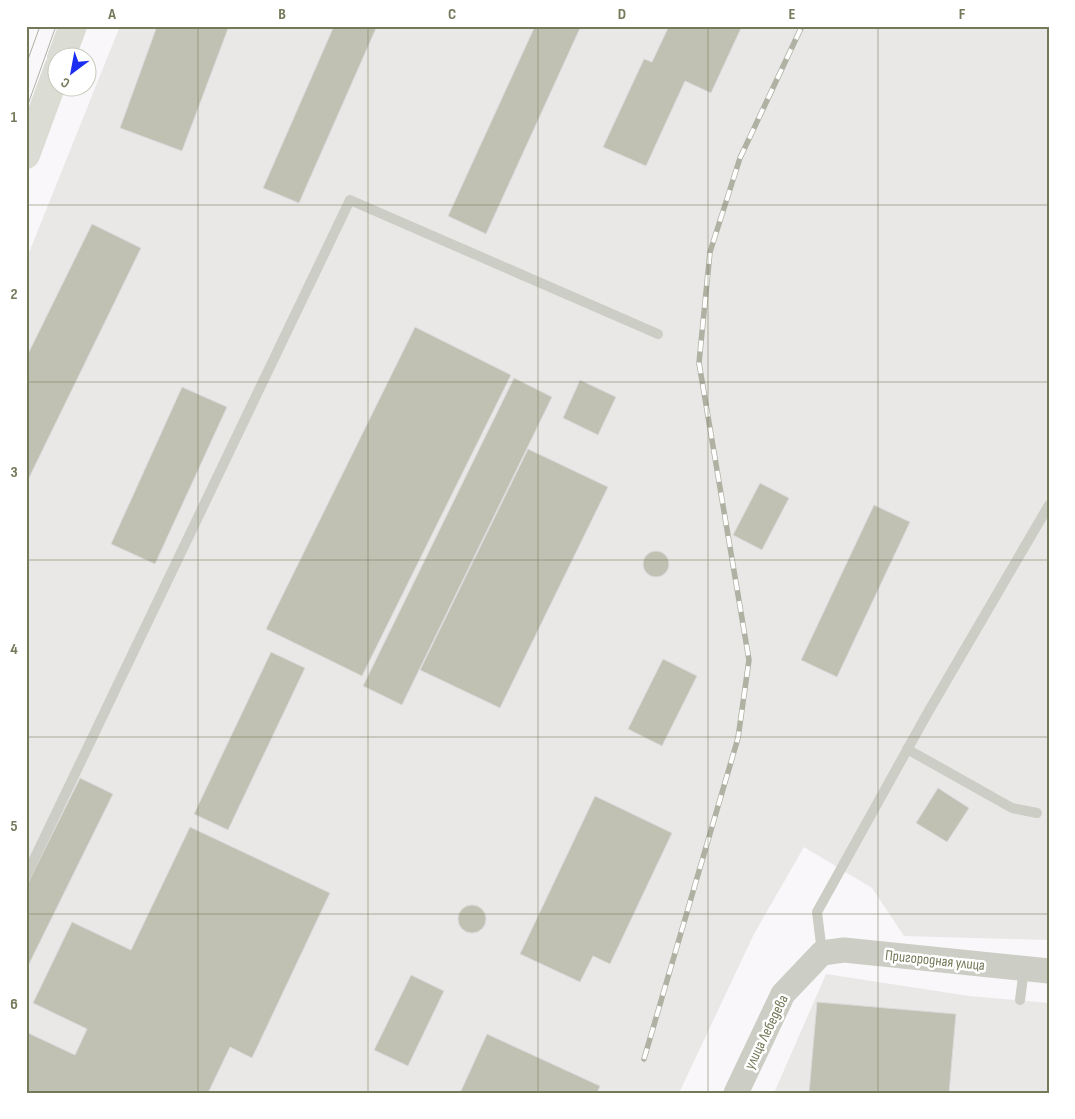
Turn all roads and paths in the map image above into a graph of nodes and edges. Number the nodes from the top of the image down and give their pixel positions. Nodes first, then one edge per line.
1 (72, 26) edge
2 (64, 48) edge
3 (48, 95) edge
4 (26, 155) edge
5 (658, 334) dead end
6 (1049, 505) edge
7 (907, 749) junction
8 (1036, 812) dead end
9 (26, 876) edge
10 (822, 953) junction
11 (1024, 970) junction
12 (1049, 971) edge
13 (1020, 1000) dead end
14 (736, 1093) edge

1 - 2 main road
3 - 4 main road
5 - 9 lane
6 - 7 lane
7 - 8 lane
7 - 10 lane
10 - 11 street, Пригородная улица
10 - 14 street, улица Лебедева
11 - 12 street, Пригородная улица
11 - 13 lane

